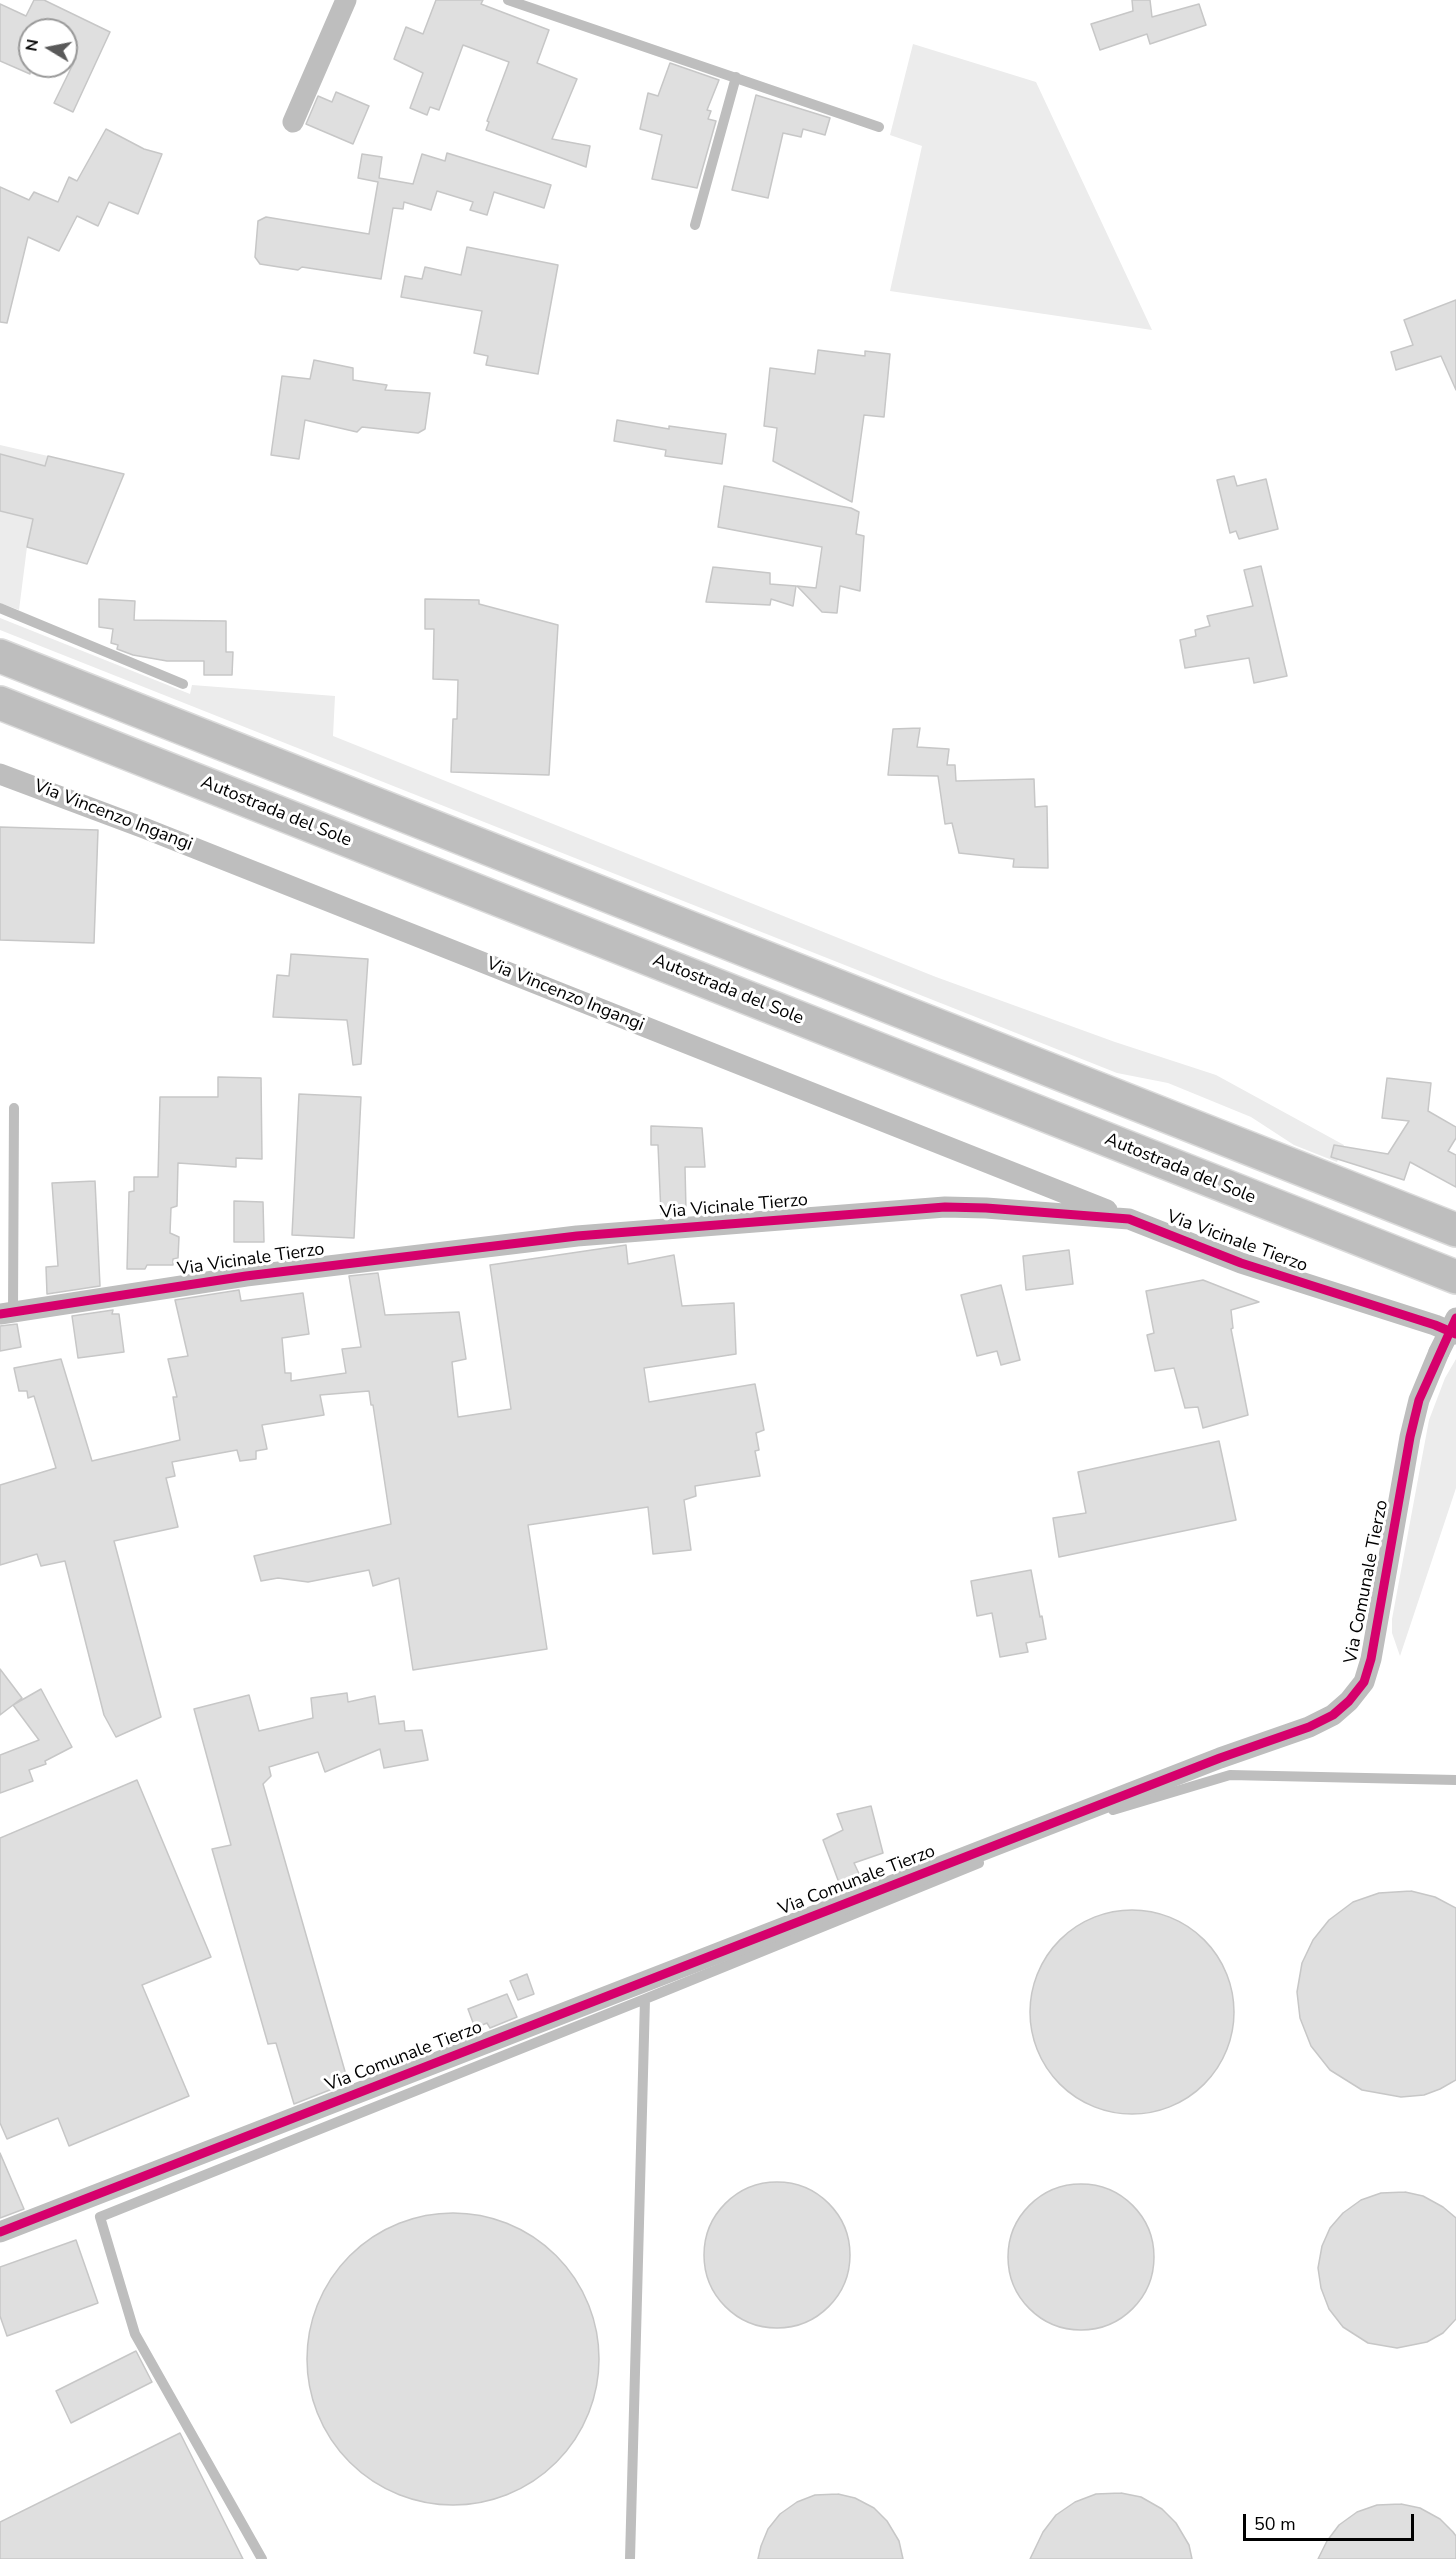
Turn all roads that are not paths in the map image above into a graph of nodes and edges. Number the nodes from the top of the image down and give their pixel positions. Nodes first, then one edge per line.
1 (346, 0) edge
2 (508, 0) edge
3 (736, 77) junction
4 (293, 122) dead end
5 (879, 127) dead end
6 (695, 225) dead end
7 (0, 608) edge
8 (0, 656) edge
9 (183, 684) dead end
10 (0, 703) edge
11 (0, 774) edge
12 (14, 1108) dead end
13 (1130, 1219) junction
14 (1456, 1230) edge
15 (1456, 1277) edge
16 (6, 1312) edge
17 (1456, 1318) edge
18 (1456, 1334) edge
19 (1456, 1780) edge
20 (645, 1999) junction
21 (0, 2232) edge
22 (262, 2559) edge
23 (630, 2559) edge

1 - 4 street
2 - 3 lane
3 - 5 lane
3 - 6 lane
7 - 9 lane
8 - 14 highway
10 - 15 highway, Autostrada del Sole
11 - 13 street, Via Vincenzo Ingangi
12 - 16 lane, Via Vicinale Tierzo
13 - 16 street, Via Vicinale Tierzo
13 - 18 street, Via Vicinale Tierzo
17 - 21 street, Via Comunale Tierzo, bridge
19 - 20 lane
20 - 22 lane
20 - 23 lane

